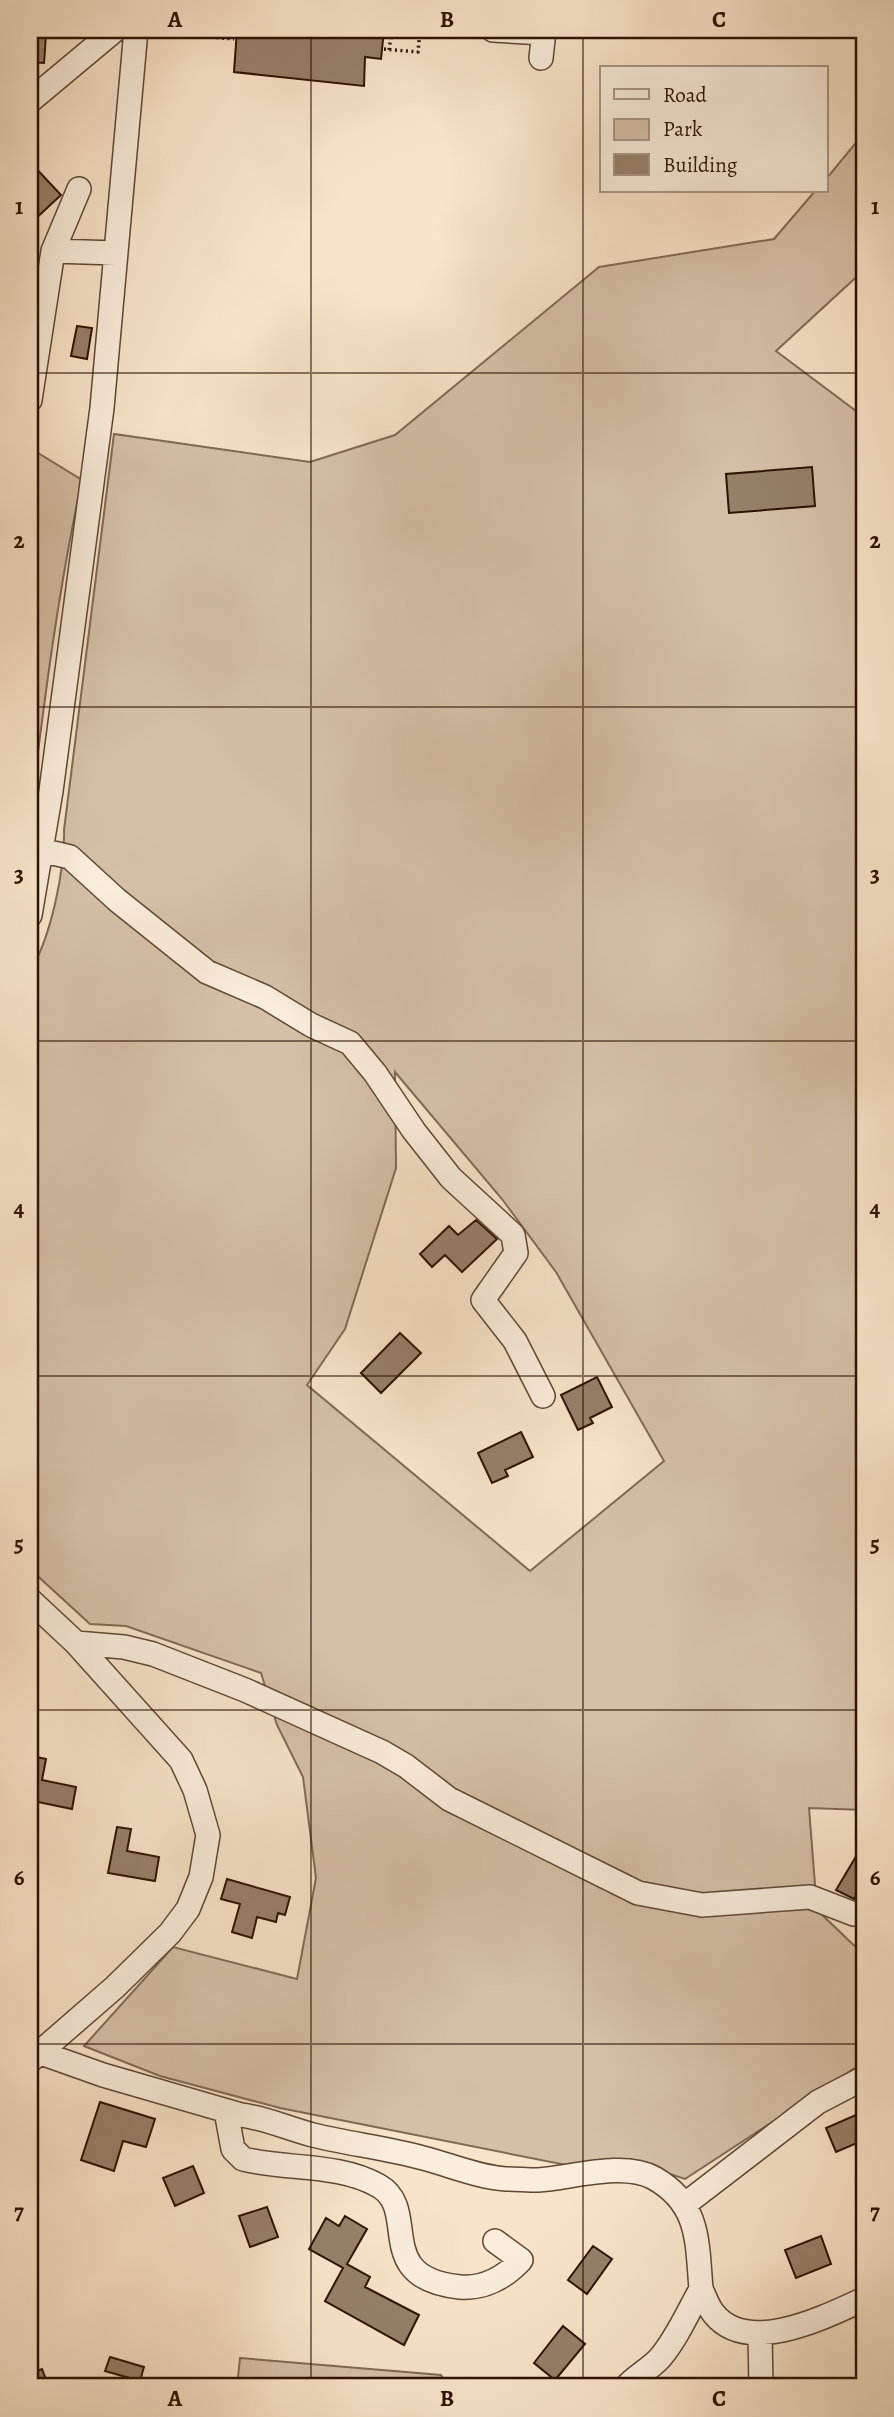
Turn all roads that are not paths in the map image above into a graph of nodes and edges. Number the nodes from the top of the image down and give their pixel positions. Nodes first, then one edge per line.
1 (115, 30) edge
2 (136, 30) edge
3 (493, 30) edge
4 (544, 31) edge
5 (541, 58) dead end
6 (30, 101) edge
7 (79, 189) dead end
8 (52, 251) junction
9 (116, 253) junction
10 (30, 400) edge
11 (41, 850) junction
12 (30, 915) edge
13 (543, 1396) dead end
14 (30, 1600) edge
15 (76, 1643) junction
16 (854, 1914) dead end
17 (35, 2057) edge
18 (864, 2078) edge
19 (226, 2111) junction
20 (684, 2205) junction
21 (495, 2241) dead end
22 (701, 2290) junction
23 (864, 2299) edge
24 (761, 2334) junction
25 (626, 2387) edge
26 (761, 2387) edge

1 - 6 street
2 - 9 street
3 - 4 street
4 - 5 street
7 - 8 street
8 - 9 street
8 - 10 street
9 - 11 street
11 - 12 street
11 - 13 street
14 - 15 street
15 - 16 street
15 - 17 street
17 - 19 street
18 - 20 street
19 - 20 street
19 - 21 street
20 - 22 street
22 - 24 street
22 - 25 street
23 - 24 street
24 - 26 street

